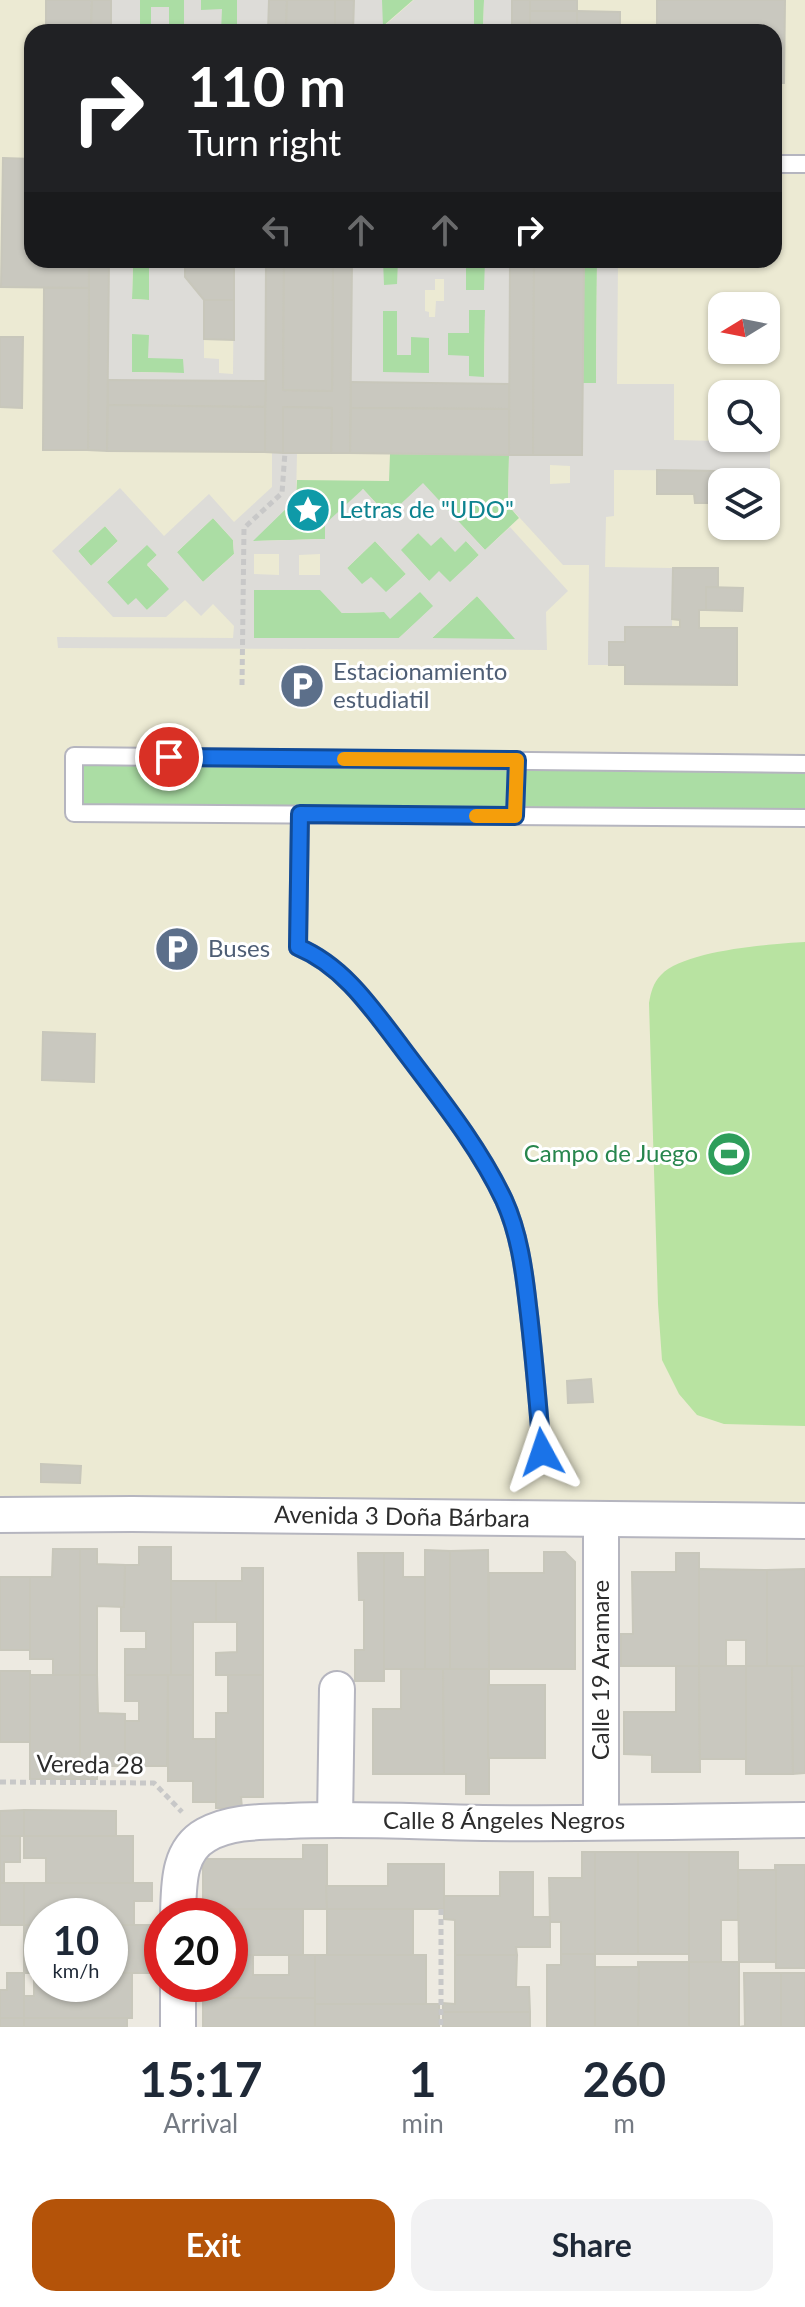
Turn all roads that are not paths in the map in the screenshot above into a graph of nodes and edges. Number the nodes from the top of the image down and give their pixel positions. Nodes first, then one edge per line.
1 (782, 164) edge
2 (805, 164) edge
3 (517, 760) junction
4 (805, 764) edge
5 (300, 814) junction
6 (515, 816) junction
7 (805, 818) edge
8 (542, 1452) dead end
9 (0, 1515) edge
10 (601, 1519) junction
11 (805, 1521) edge
12 (337, 1689) dead end
13 (335, 1820) junction
14 (805, 1820) edge
15 (601, 1821) junction
16 (179, 1898) edge
17 (178, 2002) edge
18 (178, 2027) edge

1 - 2 lane
3 - 4 lane
3 - 5 lane
3 - 6 lane
5 - 6 lane
5 - 8 lane
6 - 7 lane
9 - 10 street, Avenida 3 Doña Bárbara
10 - 11 street, Avenida 3 Doña Bárbara
10 - 15 street, Calle 19 Aramare
12 - 13 street
13 - 15 street, Calle 8 Ángeles Negros
13 - 16 street, Calle 8 Ángeles Negros
14 - 15 street, Calle 8 Ángeles Negros
17 - 18 street

